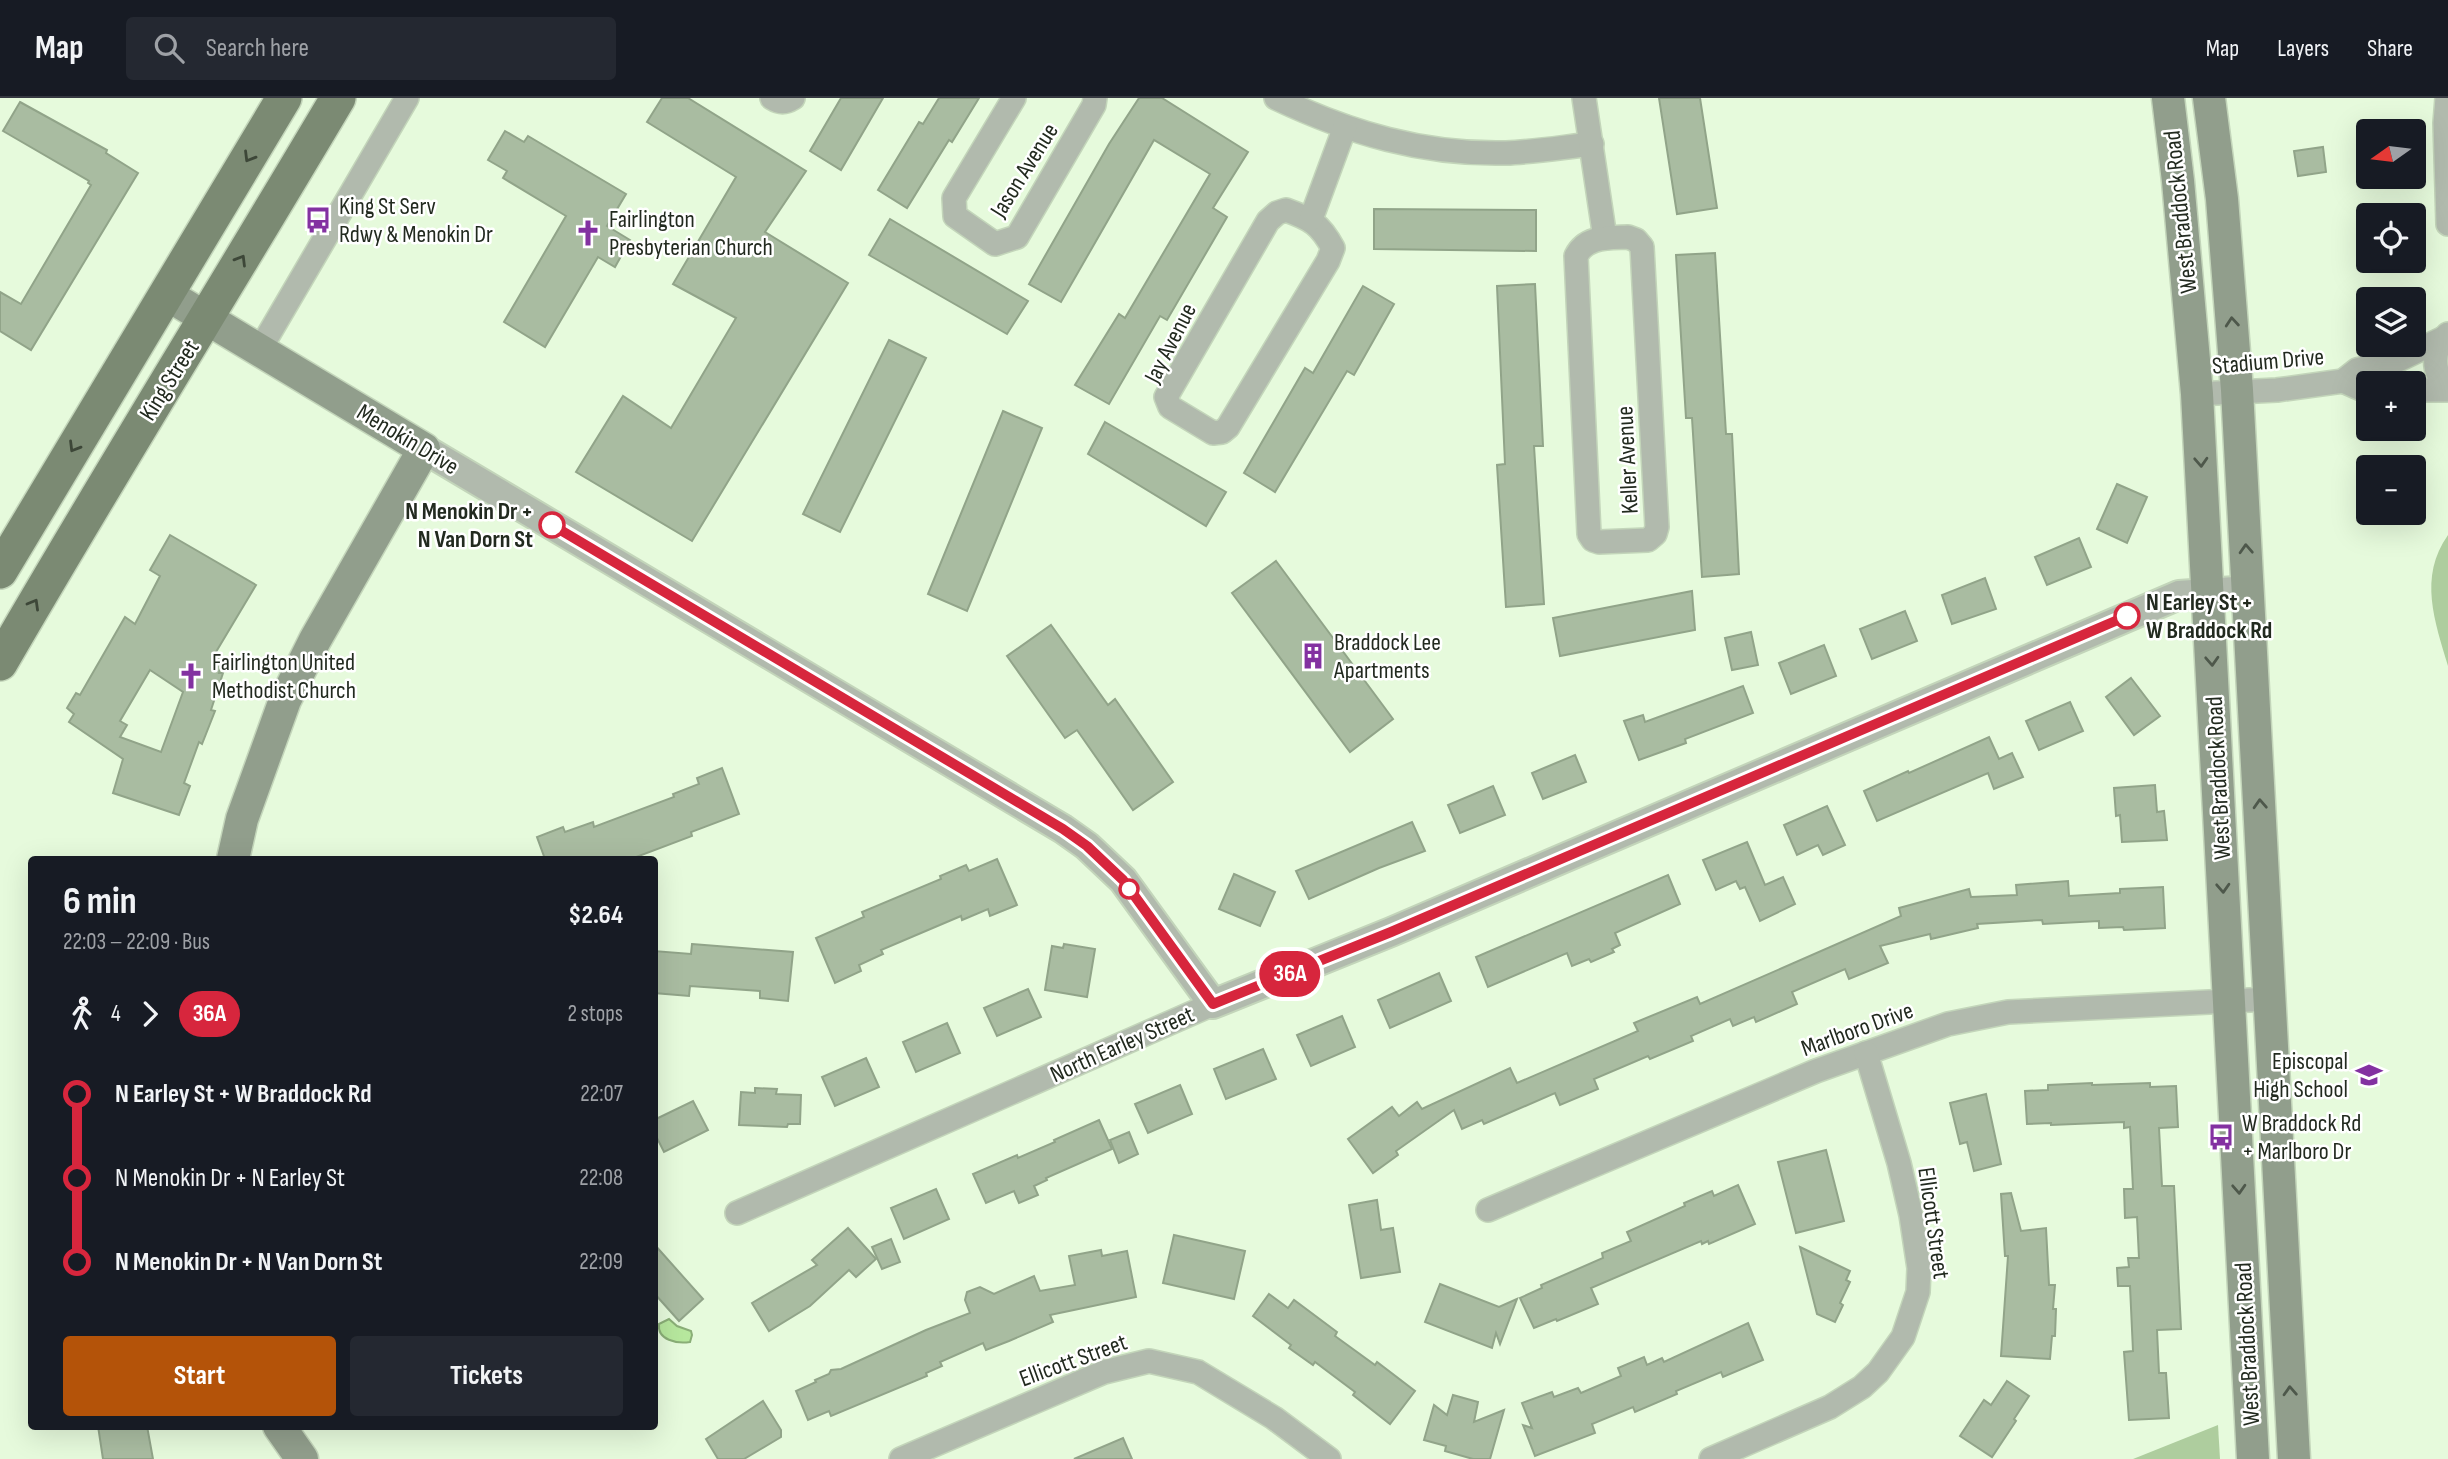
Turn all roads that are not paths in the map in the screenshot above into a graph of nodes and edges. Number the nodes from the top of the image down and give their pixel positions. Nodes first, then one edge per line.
1 (284, 98) edge
2 (338, 98) edge
3 (407, 98) edge
4 (772, 98) edge
5 (793, 98) edge
6 (1014, 98) edge
7 (1096, 98) edge
8 (1276, 98) edge
9 (1584, 98) edge
10 (2168, 98) edge
11 (2209, 98) edge
12 (2447, 98) edge
13 (1345, 127) junction
14 (1592, 144) junction
15 (1311, 219) junction
16 (2448, 224) edge
17 (1605, 238) junction
18 (166, 295) junction
19 (206, 319) junction
20 (2445, 337) edge
21 (259, 351) junction
22 (2343, 381) junction
23 (2356, 387) edge
24 (2448, 389) edge
25 (2237, 390) junction
26 (2426, 390) edge
27 (2197, 394) junction
28 (424, 449) junction
29 (0, 571) edge
30 (2249, 590) junction
31 (2209, 593) junction
32 (0, 663) edge
33 (234, 856) edge
34 (2270, 999) junction
35 (2229, 1001) junction
36 (1213, 1004) junction
37 (1866, 1053) junction
38 (1488, 1210) dead end
39 (737, 1213) dead end
40 (282, 1430) edge
41 (1326, 1458) edge
42 (302, 1459) edge
43 (901, 1459) edge
44 (1711, 1459) edge
45 (2253, 1459) edge
46 (2294, 1459) edge

1 -> 18 main road, King Street
19 -> 2 main road, King Street
3 - 21 street
4 - 5 street
6 - 7 street, Jason Avenue
8 - 13 street
9 - 14 street
10 - 27 main road, West Braddock Road
25 -> 11 main road, West Braddock Road
12 - 16 street
13 - 14 street
13 - 15 street
14 - 17 street
15 - 15 street, Jay Avenue
17 - 17 street, Keller Avenue
18 - 19 main road, Menokin Drive
18 -> 29 main road, King Street
19 - 21 main road, Menokin Drive
32 -> 19 main road, King Street
20 - 22 street, Stadium Drive
20 - 24 street, Stadium Drive
21 - 28 main road, Menokin Drive
22 - 23 street, Stadium Drive
22 - 25 street, Stadium Drive
24 - 26 street, Stadium Drive
25 - 27 street, Stadium Drive
30 -> 25 main road, West Braddock Road
27 -> 31 main road, West Braddock Road
28 - 33 main road
28 - 36 street, Menokin Drive
30 - 31 street, North Earley Street
34 -> 30 main road, West Braddock Road
31 -> 35 main road, West Braddock Road
31 - 36 street, North Earley Street
34 - 35 street, Marlboro Drive
46 -> 34 main road, West Braddock Road
35 - 37 street, Marlboro Drive
35 -> 45 main road, West Braddock Road
36 - 39 street, North Earley Street
37 - 38 street, Marlboro Drive
37 - 44 street, Ellicott Street
40 - 42 main road
41 - 43 street, Ellicott Street

